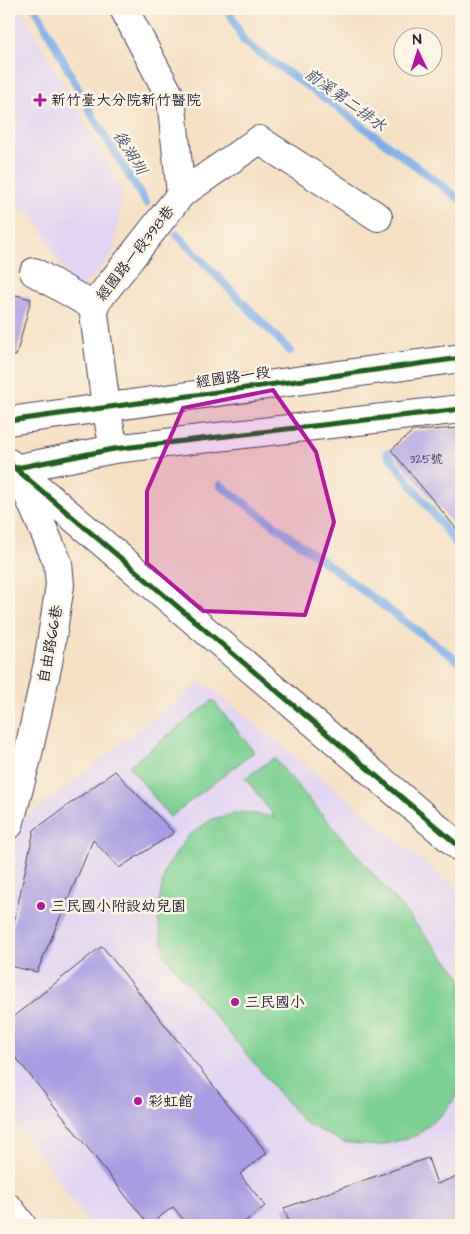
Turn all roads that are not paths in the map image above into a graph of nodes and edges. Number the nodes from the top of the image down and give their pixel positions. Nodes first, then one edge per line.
1 (124, 9) edge
2 (181, 194) junction
3 (378, 217) dead end
4 (34, 272) dead end
5 (93, 306) junction
6 (461, 358) edge
7 (106, 407) junction
8 (461, 409) edge
9 (9, 421) edge
10 (114, 449) junction
11 (11, 467) edge
12 (15, 780) edge
13 (9, 825) edge
14 (461, 848) edge
15 (9, 1208) edge
16 (22, 1225) edge

1 - 2 main road, 經國路一段398巷
2 - 3 main road
2 - 5 main road, 經國路一段398巷
4 - 5 main road
5 - 7 main road, 經國路一段398巷
6 - 7 main road, 經國路一段
7 - 9 main road, 經國路一段
7 - 10 main road, 經國路一段398巷
8 - 10 main road
10 - 11 main road
11 - 12 main road, 自由路66巷
11 - 14 main road
12 - 13 main road, 自由路66巷
15 - 16 main road

